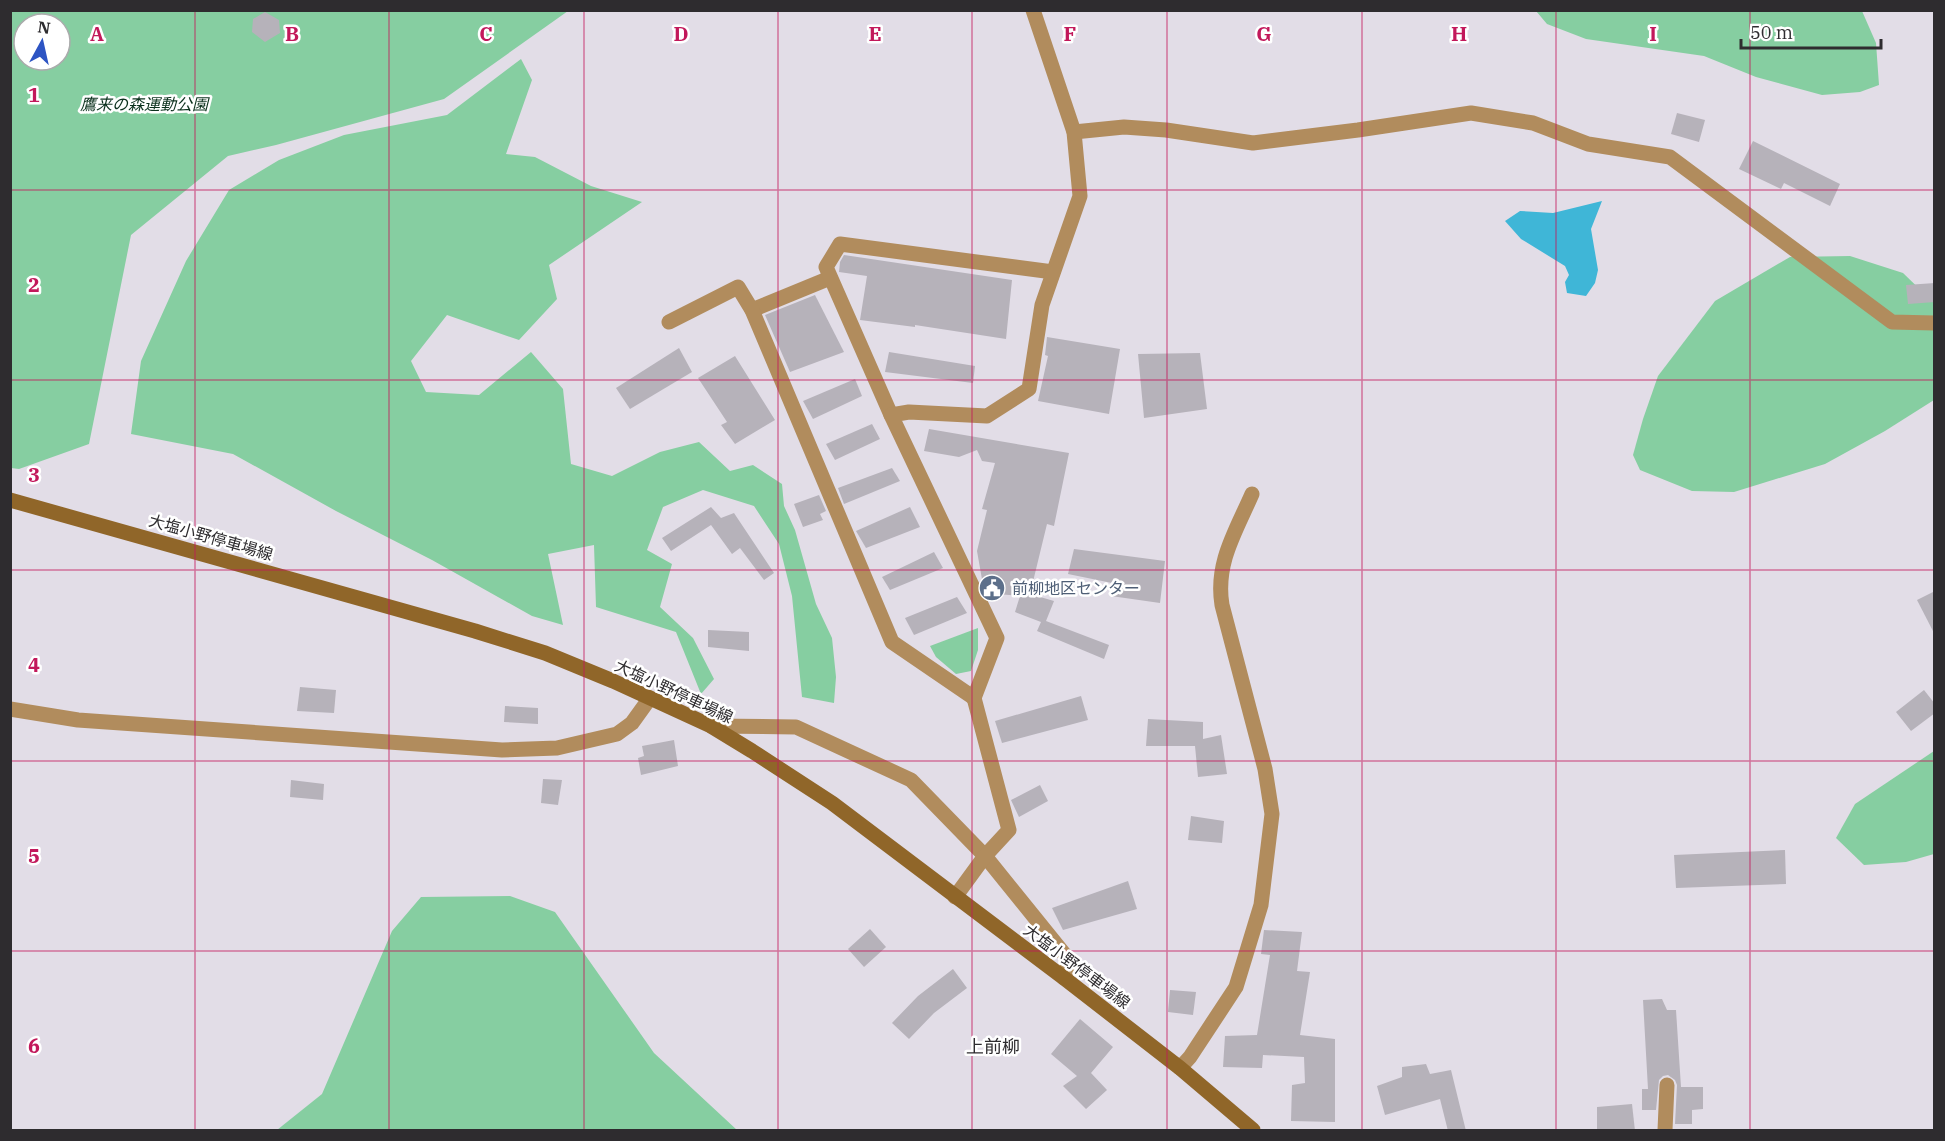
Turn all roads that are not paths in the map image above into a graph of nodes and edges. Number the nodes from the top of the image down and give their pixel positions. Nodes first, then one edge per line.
1 (1034, 10) edge
2 (1074, 132) junction
3 (1053, 273) junction
4 (830, 278) junction
5 (752, 310) junction
6 (669, 322) dead end
7 (1935, 323) edge
8 (891, 415) junction
9 (1252, 494) dead end
10 (10, 500) edge
11 (974, 698) junction
12 (650, 699) junction
13 (10, 710) edge
14 (711, 726) junction
15 (985, 856) junction
16 (955, 897) junction
17 (1064, 978) junction
18 (1180, 1068) junction
19 (1667, 1085) dead end
20 (1253, 1131) edge
21 (1665, 1131) edge

1 - 2 street
2 - 3 street
2 - 7 street
3 - 4 street
3 - 8 street
4 - 5 street
4 - 8 street
5 - 6 street
5 - 11 street
8 - 11 street
9 - 18 street
10 - 12 main road, 大塩小野停車場線
11 - 15 street
12 - 13 street
12 - 14 main road, 大塩小野停車場線
14 - 15 street
14 - 16 main road, 大塩小野停車場線
15 - 16 street
15 - 17 street
16 - 17 main road, 大塩小野停車場線
17 - 18 main road, 大塩小野停車場線
18 - 20 main road, 大塩小野停車場線
19 - 21 street

